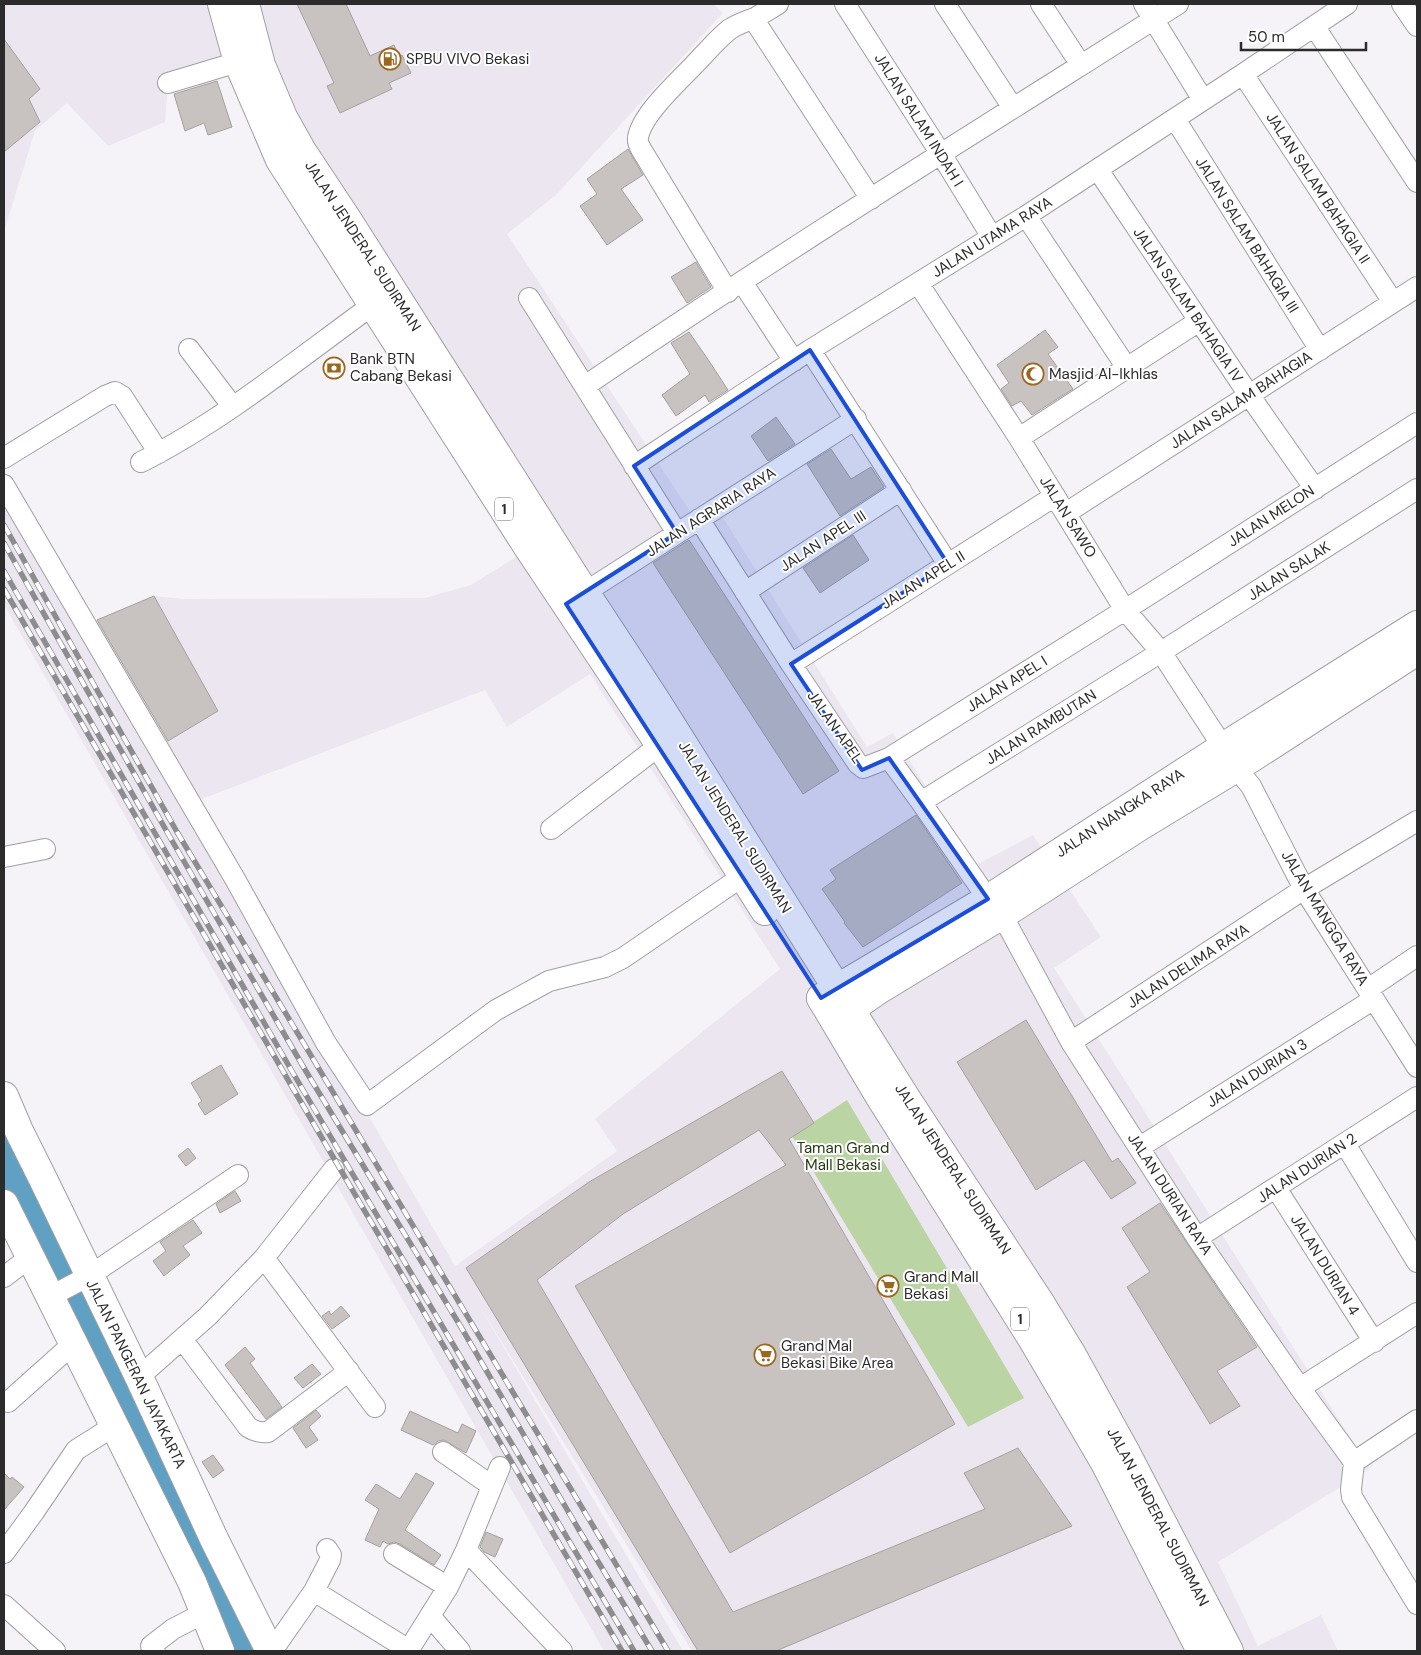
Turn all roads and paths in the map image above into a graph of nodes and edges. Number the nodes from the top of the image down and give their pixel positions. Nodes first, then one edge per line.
1 (222, 4) edge
2 (245, 4) edge
3 (778, 4) edge
4 (845, 4) edge
5 (945, 4) edge
6 (1041, 4) edge
7 (1178, 4) edge
8 (1347, 4) edge
9 (1402, 4) edge
10 (1148, 12) edge
11 (755, 18) junction
12 (1314, 26) junction
13 (1417, 26) edge
14 (238, 62) junction
15 (1081, 65) junction
16 (1243, 74) junction
17 (168, 83) dead end
18 (1203, 100) junction
19 (1014, 108) junction
20 (1175, 119) junction
21 (941, 154) junction
22 (1098, 170) junction
23 (1417, 182) edge
24 (870, 200) junction
25 (1026, 216) junction
26 (992, 237) junction
27 (918, 283) junction
28 (735, 287) junction
29 (1417, 287) edge
30 (529, 298) dead end
31 (1393, 302) junction
32 (374, 304) junction
33 (1199, 321) junction
34 (189, 348) dead end
35 (1320, 350) junction
36 (802, 355) junction
37 (1127, 368) junction
38 (584, 386) junction
39 (1249, 395) junction
40 (232, 407) junction
41 (856, 419) junction
42 (1417, 423) edge
43 (1019, 438) junction
44 (158, 453) junction
45 (4, 458) edge
46 (140, 462) dead end
47 (634, 466) junction
48 (4, 485) edge
49 (1315, 489) junction
50 (1417, 489) edge
51 (901, 490) junction
52 (1055, 496) junction
53 (1066, 513) junction
54 (699, 519) junction
55 (677, 533) junction
56 (948, 564) junction
57 (745, 592) junction
58 (576, 598) junction
59 (1125, 610) junction
60 (1414, 640) edge
61 (1162, 652) junction
62 (791, 664) junction
63 (660, 745) junction
64 (1230, 757) junction
65 (889, 758) junction
66 (921, 802) junction
67 (1417, 821) edge
68 (551, 829) dead end
69 (45, 849) dead end
70 (4, 857) edge
71 (743, 876) junction
72 (1304, 889) junction
73 (995, 907) junction
74 (1417, 956) edge
75 (1371, 994) junction
76 (836, 1004) junction
77 (1071, 1042) junction
78 (1417, 1065) edge
79 (4, 1096) edge
80 (1417, 1097) edge
81 (1344, 1144) junction
82 (1140, 1147) junction
83 (334, 1169) dead end
84 (238, 1175) dead end
85 (1276, 1188) junction
86 (4, 1204) edge
87 (1197, 1238) junction
88 (29, 1258) junction
89 (264, 1258) junction
90 (1417, 1262) edge
91 (4, 1277) edge
92 (84, 1278) junction
93 (53, 1294) junction
94 (1417, 1313) edge
95 (182, 1339) junction
96 (1374, 1342) junction
97 (74, 1343) junction
98 (349, 1371) junction
99 (138, 1377) junction
100 (1300, 1388) junction
101 (8, 1402) dead end
102 (376, 1408) dead end
103 (1417, 1420) edge
104 (114, 1426) junction
105 (443, 1452) dead end
106 (1115, 1457) junction
107 (1354, 1462) junction
108 (500, 1467) dead end
109 (492, 1486) junction
110 (327, 1549) dead end
111 (466, 1550) junction
112 (4, 1553) edge
113 (394, 1554) dead end
114 (448, 1587) junction
115 (314, 1591) junction
116 (1417, 1604) edge
117 (4, 1605) edge
118 (204, 1612) junction
119 (430, 1616) junction
120 (55, 1651) edge
121 (154, 1651) edge
122 (220, 1651) edge
123 (271, 1651) edge
124 (408, 1651) edge
125 (460, 1651) edge
126 (562, 1651) edge
127 (1201, 1651) edge
128 (1229, 1651) edge

1 - 14 main road, JALAN JENDERAL SUDIRMAN / 1
2 - 58 main road, JALAN JENDERAL SUDIRMAN / 1
3 - 11 street
4 - 21 street, JALAN SALAM INDAH I
5 - 19 street
6 - 15 street
7 - 10 street
8 - 12 street, JALAN UTAMA RAYA
9 - 13 street
10 - 15 street
10 - 18 street
11 - 24 street
11 - 28 street
12 - 16 street, JALAN UTAMA RAYA
12 - 23 street
14 - 17 street
14 - 32 main road, JALAN JENDERAL SUDIRMAN / 1
15 - 19 street
16 - 18 street, JALAN UTAMA RAYA
16 - 31 street, JALAN SALAM BAHAGIA II
18 - 20 street, JALAN UTAMA RAYA
19 - 21 street
20 - 22 street, JALAN UTAMA RAYA
20 - 35 street, JALAN SALAM BAHAGIA III
21 - 24 street
21 - 26 street, JALAN SALAM INDAH I
22 - 25 street, JALAN UTAMA RAYA
22 - 33 street, JALAN SALAM BAHAGIA IV
24 - 28 street
25 - 26 street, JALAN UTAMA RAYA
25 - 37 street
26 - 27 street, JALAN UTAMA RAYA
27 - 36 street, JALAN UTAMA RAYA
27 - 43 street, JALAN SAWO
28 - 36 street
28 - 38 street
29 - 31 street, JALAN SALAM BAHAGIA
30 - 38 street
31 - 35 street, JALAN SALAM BAHAGIA
32 - 40 street
32 - 58 main road, JALAN JENDERAL SUDIRMAN / 1
33 - 37 street
33 - 39 street, JALAN SALAM BAHAGIA IV
34 - 40 street
35 - 39 street, JALAN SALAM BAHAGIA
36 - 41 street
36 - 47 street, JALAN UTAMA RAYA
37 - 43 street
38 - 47 street
39 - 49 street, JALAN SALAM BAHAGIA IV
39 - 53 street, JALAN SALAM BAHAGIA
40 - 44 street
41 - 51 street
41 - 54 street, JALAN AGRARIA RAYA
42 - 49 street, JALAN MELON
43 - 52 street, JALAN SAWO
44 - 45 street
44 - 46 street
47 - 55 street
48 - 71 street
49 - 59 street, JALAN MELON
50 - 61 street, JALAN SALAK
51 - 56 street
51 - 57 street, JALAN APEL III
52 - 53 street, JALAN SAWO
52 - 56 street, JALAN APEL II
53 - 59 street, JALAN SAWO
54 - 55 street, JALAN AGRARIA RAYA
54 - 57 street, JALAN APEL
55 - 58 street, JALAN AGRARIA RAYA
56 - 62 street, JALAN APEL II
57 - 62 street, JALAN APEL
58 - 63 main road, JALAN JENDERAL SUDIRMAN / 1
58 - 76 main road, JALAN JENDERAL SUDIRMAN / 1
59 - 61 street, JALAN SAWO
59 - 65 street, JALAN APEL I
60 - 64 main road, JALAN NANGKA RAYA
61 - 64 street, JALAN SAWO
61 - 66 street, JALAN RAMBUTAN
62 - 65 street, JALAN APEL
63 - 68 street
63 - 71 main road, JALAN JENDERAL SUDIRMAN / 1
64 - 72 street, JALAN MANGGA RAYA
64 - 73 main road, JALAN NANGKA RAYA
65 - 66 street, JALAN APEL
66 - 73 street, JALAN APEL
67 - 72 street, JALAN DELIMA RAYA
69 - 70 street
71 - 76 main road, JALAN JENDERAL SUDIRMAN / 1
72 - 75 street, JALAN MANGGA RAYA
72 - 77 street, JALAN DELIMA RAYA
73 - 76 main road, JALAN NANGKA RAYA
73 - 77 street, JALAN DURIAN RAYA
74 - 75 street, JALAN DURIAN 3
75 - 78 street, JALAN MANGGA RAYA
75 - 82 street, JALAN DURIAN 3
76 - 106 main road, JALAN JENDERAL SUDIRMAN / 1
77 - 82 street, JALAN DURIAN RAYA
79 - 92 main road, JALAN PANGERAN JAYAKARTA
80 - 81 street, JALAN DURIAN 2
81 - 85 street, JALAN DURIAN 2
81 - 90 street
82 - 87 street, JALAN DURIAN RAYA
83 - 89 street
84 - 92 street
85 - 87 street, JALAN DURIAN 2
85 - 96 street, JALAN DURIAN 4
86 - 88 main road
87 - 100 street, JALAN DURIAN RAYA
88 - 91 street
88 - 93 main road
89 - 95 street
89 - 98 street
92 - 93 street
92 - 99 main road, JALAN PANGERAN JAYAKARTA
93 - 97 main road
94 - 96 street
95 - 98 street
95 - 99 street
96 - 100 street
97 - 101 street
97 - 104 main road
98 - 102 street
99 - 123 main road, JALAN PANGERAN JAYAKARTA
100 - 107 street, JALAN DURIAN RAYA
103 - 107 street
104 - 112 street
104 - 118 main road
105 - 109 street
106 - 127 main road, JALAN JENDERAL SUDIRMAN / 1
106 - 128 main road, JALAN JENDERAL SUDIRMAN / 1
107 - 116 street
108 - 109 street
109 - 111 street
110 - 115 street
111 - 114 street
111 - 126 street
113 - 114 street
114 - 119 street
115 - 123 street
115 - 124 street
117 - 120 street
118 - 121 street
118 - 122 main road
119 - 124 street
119 - 125 street

